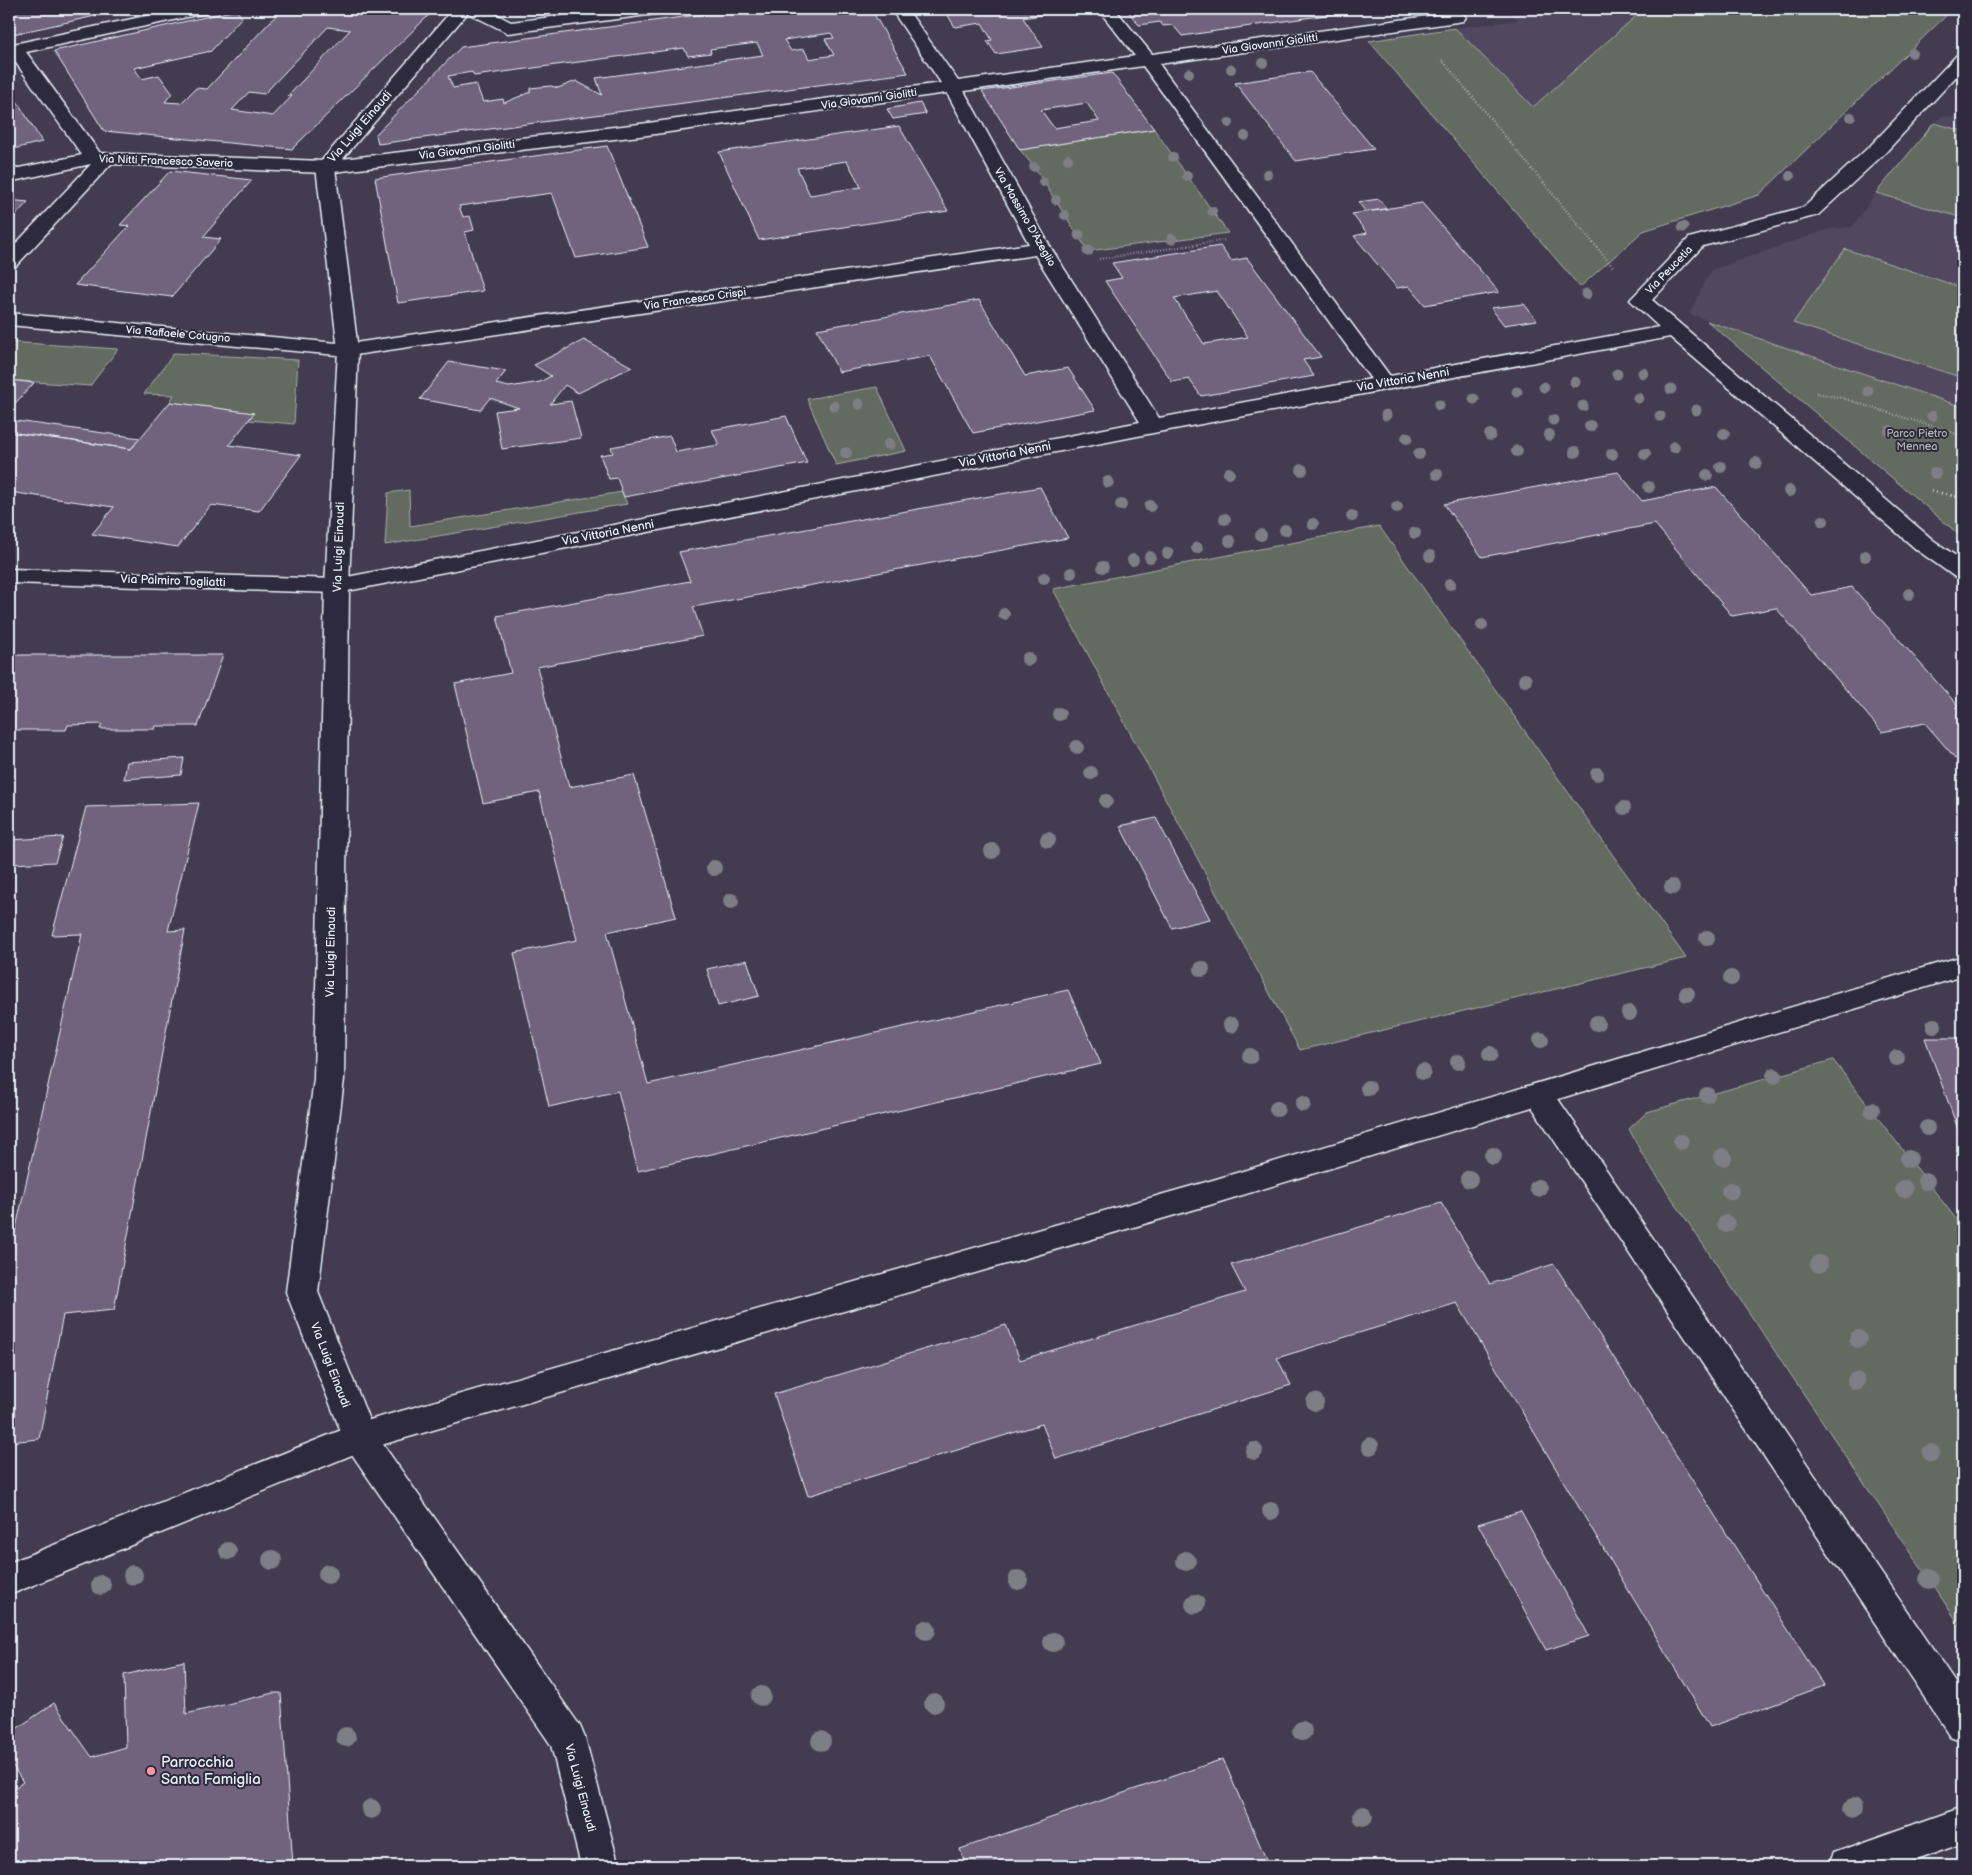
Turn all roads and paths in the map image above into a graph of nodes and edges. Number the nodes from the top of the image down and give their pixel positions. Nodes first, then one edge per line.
1 (201, 9) edge
2 (462, 9) edge
3 (474, 9) edge
4 (656, 9) edge
5 (899, 9) edge
6 (1106, 9) edge
7 (1398, 9) edge
8 (1448, 9) edge
9 (1412, 24) junction
10 (12, 50) edge
11 (1963, 59) edge
12 (1148, 61) junction
13 (953, 87) junction
14 (100, 158) junction
15 (325, 167) junction
16 (9, 176) edge
17 (1274, 233) junction
18 (1041, 248) junction
19 (9, 262) edge
20 (1052, 265) junction
21 (1640, 300) junction
22 (9, 318) edge
23 (1674, 330) junction
24 (348, 350) junction
25 (1384, 383) junction
26 (1762, 405) junction
27 (1153, 426) junction
28 (1963, 436) edge
29 (1963, 572) edge
30 (9, 576) edge
31 (337, 586) junction
32 (1963, 966) edge
33 (1539, 1094) junction
34 (359, 1438) junction
35 (9, 1579) edge
36 (1963, 1724) edge
37 (1963, 1825) edge
38 (600, 1866) edge
39 (1847, 1866) edge

1 - 10 street
2 - 15 street, Via Luigi Einaudi
3 - 4 street
5 - 13 street, Via Massimo D'Azeglio
6 - 12 street
7 - 9 street
8 - 9 street, Via Giovanni Giolitti
9 - 12 street, Via Giovanni Giolitti
9 - 21 path
10 - 14 street
11 - 21 street, Via Peucetia
12 - 13 street, Via Giovanni Giolitti
12 - 17 street
13 - 15 street, Via Giovanni Giolitti
13 - 18 street, Via Massimo D'Azeglio
14 - 15 street, Via Nitti Francesco Saverio
14 - 16 street, Via Nitti Francesco Saverio
14 - 19 street
15 - 24 street, Via Luigi Einaudi
17 - 20 path
17 - 25 street
18 - 20 street, Via Massimo D'Azeglio
18 - 24 street, Via Francesco Crispi
20 - 27 street, Via Massimo D'Azeglio
21 - 23 street, Via Peucetia
22 - 24 street, Via Raffaele Cotugno
23 - 25 street, Via Vittoria Nenni
23 - 26 street, Via Peucetia
24 - 31 street, Via Luigi Einaudi
25 - 27 street, Via Vittoria Nenni
26 - 28 path
26 - 29 street, Via Peucetia
27 - 31 street, Via Vittoria Nenni
30 - 31 street, Via Palmiro Togliatti
31 - 34 street, Via Luigi Einaudi
32 - 33 street
33 - 34 street
33 - 36 street
34 - 35 street
34 - 38 street, Via Luigi Einaudi
37 - 39 street

